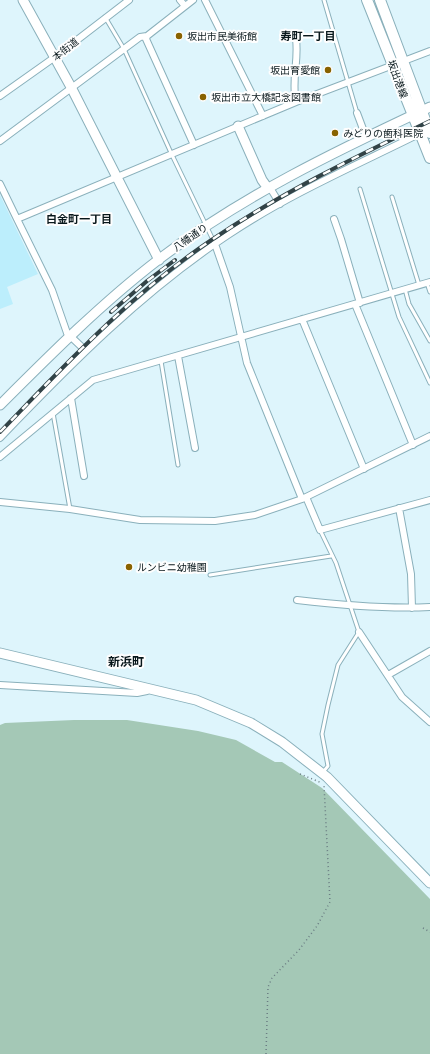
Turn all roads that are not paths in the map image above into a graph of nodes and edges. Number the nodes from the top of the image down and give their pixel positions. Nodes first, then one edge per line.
1 (23, 0) edge
2 (115, 0) edge
3 (129, 0) edge
4 (180, 0) edge
5 (193, 0) edge
6 (205, 0) edge
7 (324, 0) edge
8 (367, 0) edge
9 (380, 0) edge
10 (185, 6) junction
11 (120, 7) junction
12 (105, 17) junction
13 (147, 36) junction
14 (296, 39) dead end
15 (124, 49) junction
16 (430, 51) edge
17 (55, 57) junction
18 (398, 63) junction
19 (349, 82) junction
20 (71, 87) junction
21 (0, 96) edge
22 (296, 102) junction
23 (421, 111) edge
24 (357, 113) joint
25 (263, 116) junction
26 (238, 126) junction
27 (427, 131) edge
28 (366, 137) junction
29 (0, 141) edge
30 (194, 145) junction
31 (172, 155) junction
32 (430, 158) edge
33 (118, 178) junction
34 (0, 184) edge
35 (267, 187) junction
36 (360, 189) dead end
37 (392, 197) dead end
38 (280, 204) junction
39 (17, 219) junction
40 (334, 219) dead end
41 (207, 225) junction
42 (215, 244) junction
43 (159, 260) junction
44 (429, 283) edge
45 (419, 285) junction
46 (405, 290) junction
47 (430, 292) edge
48 (391, 293) junction
49 (358, 304) junction
50 (302, 319) junction
51 (71, 337) junction
52 (242, 338) junction
53 (430, 341) edge
54 (86, 350) junction
55 (178, 356) junction
56 (161, 360) junction
57 (430, 383) edge
58 (71, 398) junction
59 (0, 405) edge
60 (54, 413) junction
61 (430, 436) edge
62 (0, 438) edge
63 (413, 445) junction
64 (194, 448) dead end
65 (0, 458) edge
66 (178, 465) dead end
67 (364, 469) junction
68 (84, 476) dead end
69 (304, 498) junction
70 (430, 500) edge
71 (0, 502) edge
72 (399, 508) junction
73 (70, 509) junction
74 (320, 530) junction
75 (331, 556) junction
76 (210, 575) dead end
77 (297, 600) dead end
78 (350, 605) junction
79 (430, 607) edge
80 (412, 608) junction
81 (359, 632) junction
82 (430, 651) edge
83 (0, 653) edge
84 (388, 675) junction
85 (0, 685) edge
86 (149, 688) junction
87 (430, 722) edge
88 (322, 773) junction
89 (430, 883) edge

1 - 17 street
2 - 11 street
3 - 11 street, 本街道
4 - 10 street
5 - 10 street
6 - 25 street
7 - 19 lane
8 - 18 main road, 坂出港線
9 - 18 main road, 坂出港線
10 - 13 street
11 - 12 street, 本街道
12 - 15 lane
12 - 17 street, 本街道
13 - 15 street
13 - 30 street
14 - 22 street
15 - 20 street
15 - 31 lane
16 - 18 street
17 - 20 street
17 - 21 street, 本街道
18 - 19 street
18 - 23 main road, 坂出港線
19 - 22 street
19 - 24 lane
20 - 29 street
20 - 33 street
22 - 25 street
23 - 27 main road, 坂出港線
23 - 28 street, 八幡通り
24 - 28 street
25 - 26 street
26 - 30 street
26 - 35 street
27 - 32 main road, 坂出港線
27 - 38 street
28 - 35 street, 八幡通り
30 - 31 street
31 - 33 street
31 - 41 lane
33 - 39 street
33 - 43 street
34 - 39 street
35 - 38 street
35 - 41 street, 八幡通り
36 - 48 lane
37 - 45 lane
38 - 42 street
39 - 51 street
40 - 49 street
41 - 42 lane
41 - 43 street, 八幡通り
42 - 52 street
42 - 54 street
43 - 51 street, 八幡通り
44 - 45 street
44 - 47 lane
45 - 46 street
46 - 48 street
46 - 53 lane
48 - 49 street
48 - 57 lane
49 - 50 street
49 - 63 street
50 - 52 street
50 - 67 street
51 - 54 street
51 - 59 street, 八幡通り
52 - 55 street
52 - 69 street
54 - 62 street
55 - 56 street
55 - 64 street
56 - 58 street
56 - 66 lane
58 - 60 street
58 - 68 street
60 - 65 street
60 - 73 lane
61 - 63 street
63 - 67 street
67 - 69 street
69 - 73 street
69 - 74 street
70 - 72 street
71 - 73 street
72 - 74 street
72 - 80 street
74 - 75 lane
75 - 76 lane
75 - 78 lane
77 - 78 street
78 - 80 street
78 - 81 lane
79 - 80 street
81 - 84 street
81 - 88 lane
82 - 84 street
83 - 86 street
84 - 87 street
85 - 86 street
86 - 88 street
88 - 89 street

